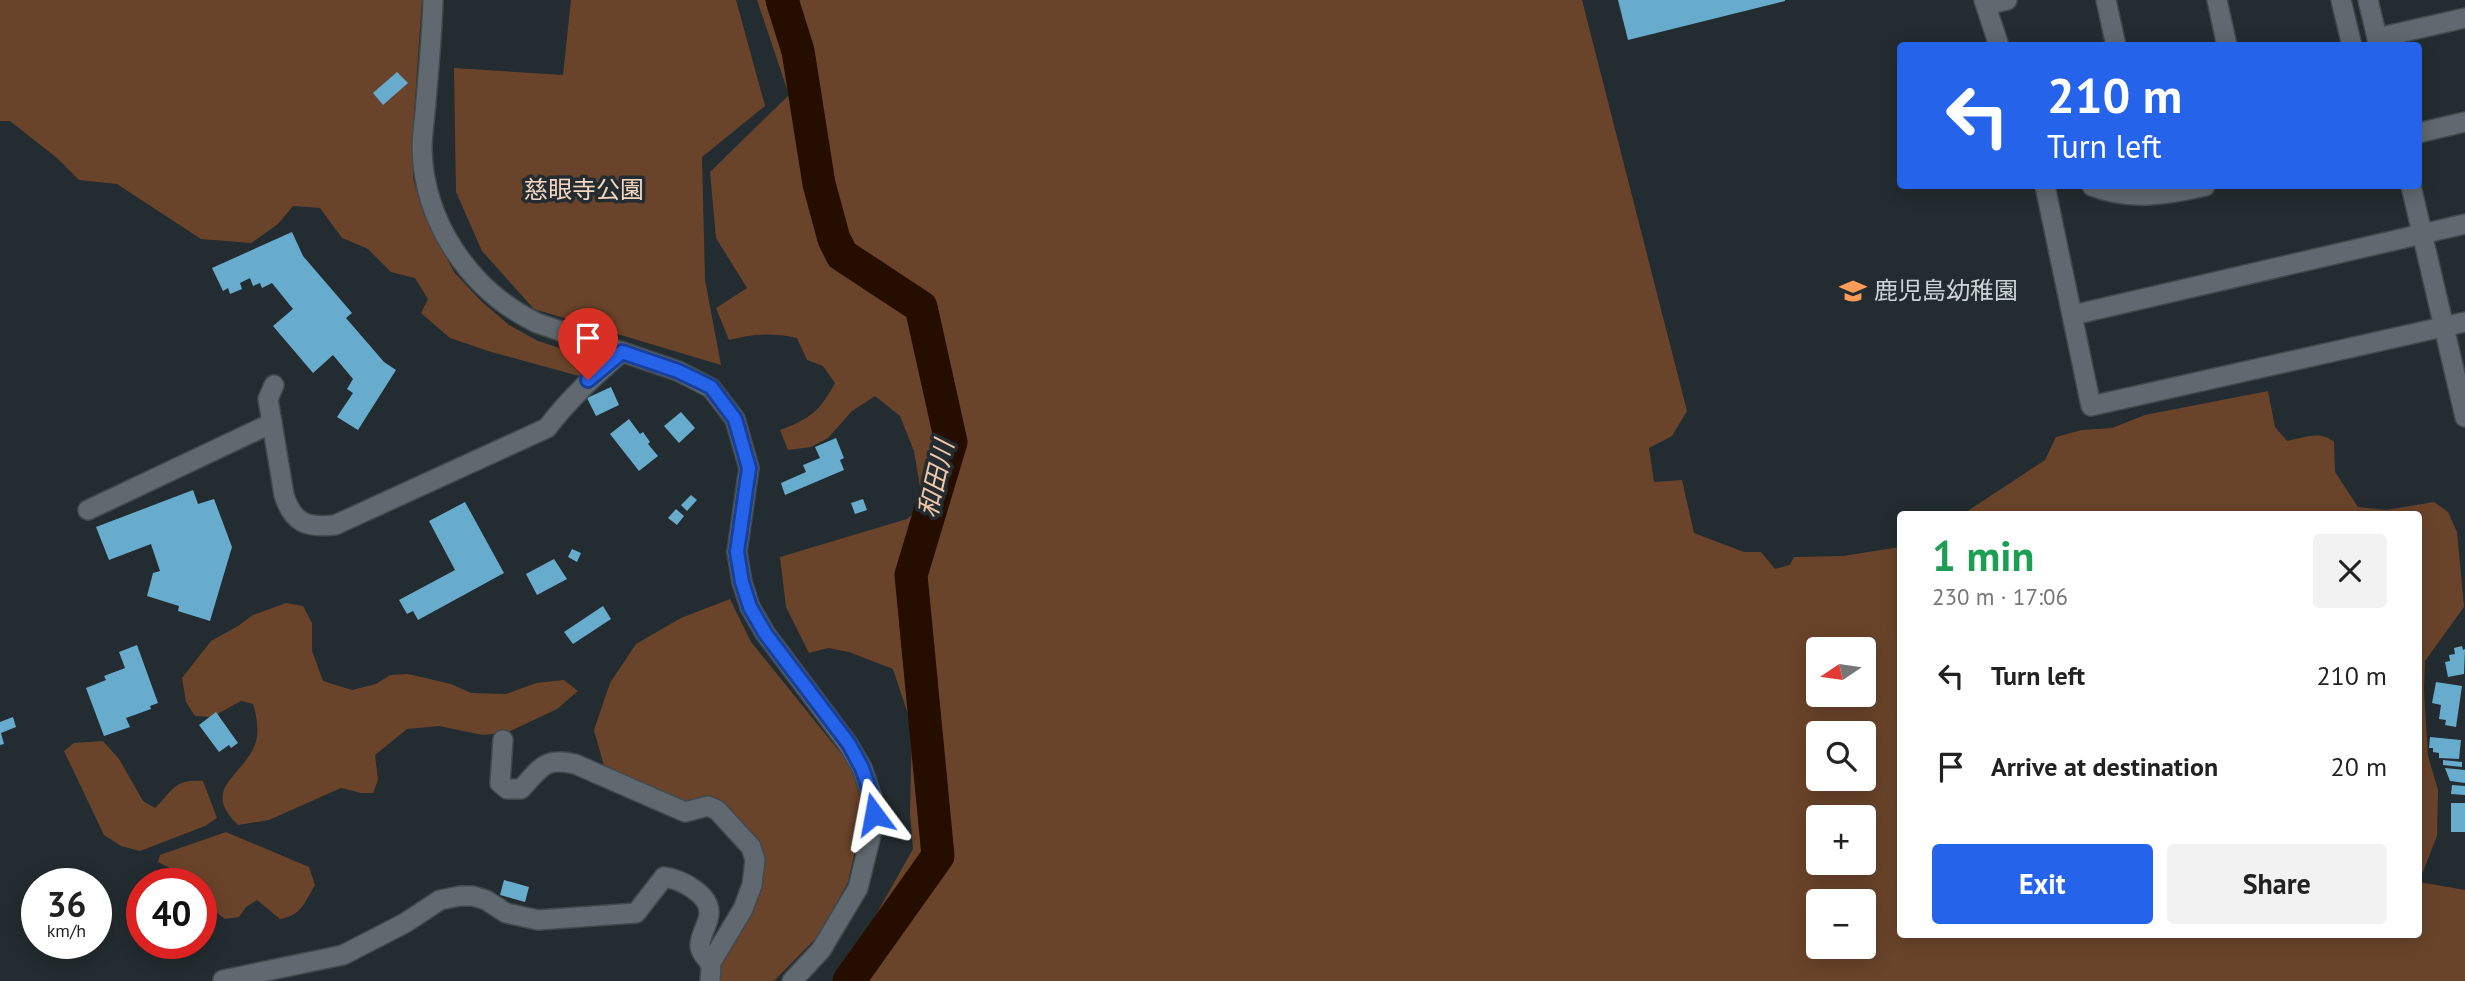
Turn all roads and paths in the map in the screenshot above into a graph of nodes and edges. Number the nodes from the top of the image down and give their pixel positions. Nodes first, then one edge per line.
1 (433, 0) edge
2 (2007, 0) edge
3 (2106, 0) edge
4 (2217, 0) edge
5 (2341, 0) edge
6 (2368, 0) edge
7 (1985, 3) edge
8 (2465, 18) edge
9 (1998, 42) edge
10 (2115, 42) edge
11 (2226, 42) edge
12 (2351, 42) edge
13 (2378, 42) edge
14 (2465, 122) edge
15 (2422, 132) edge
16 (2046, 189) edge
17 (2104, 189) edge
18 (2192, 189) edge
19 (2412, 189) edge
20 (2465, 224) edge
21 (2423, 234) junction
22 (2073, 315) junction
23 (2465, 322) edge
24 (2444, 326) junction
25 (622, 352) junction
26 (274, 385) dead end
27 (2465, 417) edge
28 (272, 423) junction
29 (89, 510) dead end
30 (503, 740) dead end
31 (710, 973) edge
32 (223, 980) edge
33 (792, 981) edge

1 - 25 street
2 - 7 street
3 - 10 street
4 - 11 street
5 - 12 street
6 - 13 street
7 - 9 street
8 - 13 street
14 - 15 street
16 - 22 street
17 - 18 street
19 - 21 street
20 - 21 street
21 - 22 street
21 - 24 street
22 - 24 street
23 - 24 street
24 - 27 street
25 - 28 street
25 - 33 street
26 - 28 street
28 - 29 street
30 - 31 street
31 - 32 street

